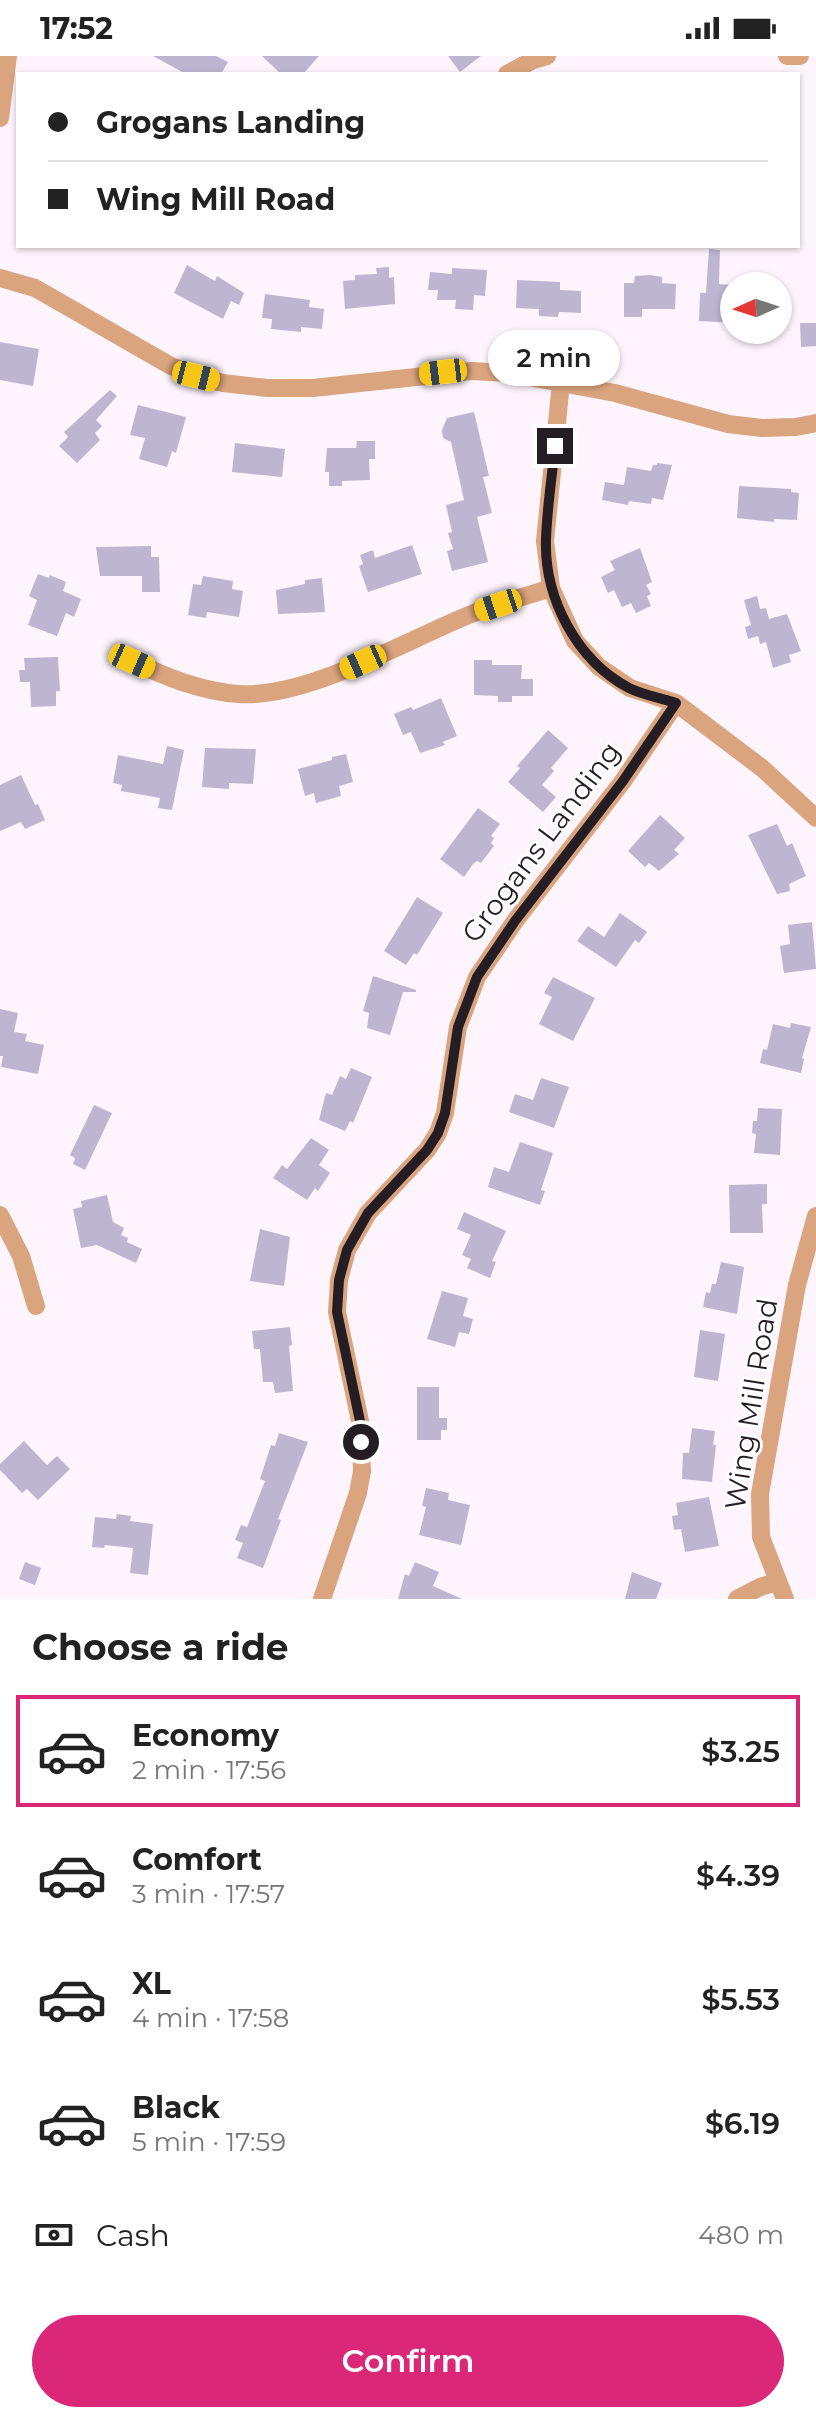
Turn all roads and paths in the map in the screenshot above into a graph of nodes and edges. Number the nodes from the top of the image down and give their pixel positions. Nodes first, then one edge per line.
1 (8, 56) edge
2 (547, 56) edge
3 (787, 56) edge
4 (800, 56) edge
5 (515, 72) edge
6 (0, 118) edge
7 (0, 278) edge
8 (561, 383) junction
9 (816, 423) edge
10 (551, 588) junction
11 (132, 661) dead end
12 (676, 703) junction
13 (816, 818) edge
14 (0, 1215) edge
15 (816, 1216) edge
16 (36, 1306) dead end
17 (781, 1591) edge
18 (322, 1599) edge
19 (737, 1599) edge

1 - 6 street
2 - 5 street
3 - 4 street
7 - 8 street
8 - 9 street
8 - 10 street
10 - 11 street
10 - 12 street
12 - 13 street
12 - 18 street, Grogans Landing
14 - 16 street
15 - 17 street, Wing Mill Road
17 - 19 street

